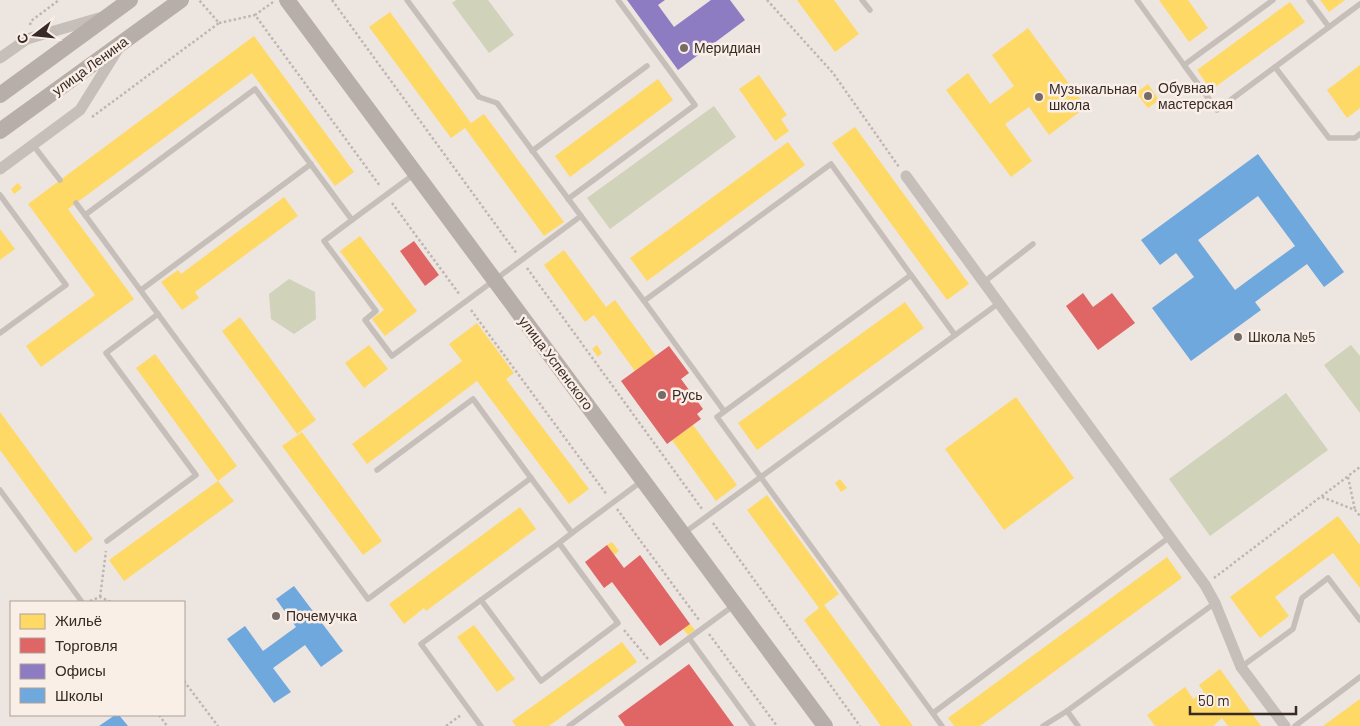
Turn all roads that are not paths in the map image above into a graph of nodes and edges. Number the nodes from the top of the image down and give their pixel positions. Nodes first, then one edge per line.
1 (130, 0) edge
2 (181, 0) edge
3 (286, 0) edge
4 (408, 0) edge
5 (618, 0) edge
6 (862, 0) edge
7 (1137, 0) edge
8 (1273, 0) edge
9 (1309, 0) edge
10 (1360, 4) edge
11 (870, 10) dead end
12 (108, 16) junction
13 (1329, 27) junction
14 (121, 43) junction
15 (0, 58) edge
16 (1184, 65) junction
17 (647, 66) dead end
18 (1276, 67) junction
19 (0, 95) edge
20 (0, 132) edge
21 (1360, 134) edge
22 (33, 144) junction
23 (532, 151) junction
24 (311, 164) junction
25 (0, 169) edge
26 (415, 174) junction
27 (906, 176) road end
28 (60, 180) dead end
29 (0, 195) edge
30 (568, 199) junction
31 (76, 203) dead end
32 (85, 215) junction
33 (581, 216) junction
34 (352, 220) junction
35 (1033, 244) dead end
36 (912, 274) junction
37 (494, 280) junction
38 (984, 282) junction
39 (140, 290) junction
40 (644, 301) junction
41 (999, 303) junction
42 (158, 314) junction
43 (0, 333) edge
44 (955, 335) junction
45 (724, 411) junction
46 (377, 470) dead end
47 (761, 477) junction
48 (531, 478) junction
49 (643, 480) junction
50 (0, 490) edge
51 (572, 533) junction
52 (682, 534) junction
53 (1171, 536) junction
54 (107, 541) road end
55 (559, 542) junction
56 (481, 600) junction
57 (81, 601) edge
58 (1215, 603) junction
59 (735, 604) junction
60 (1360, 608) edge
61 (1354, 612) junction
62 (1360, 620) edge
63 (689, 638) junction
64 (1241, 667) junction
65 (1360, 677) edge
66 (1067, 711) junction
67 (933, 714) junction
68 (481, 726) edge
69 (569, 726) edge
70 (753, 726) edge
71 (825, 726) edge
72 (942, 726) edge
73 (1043, 726) edge
74 (1078, 726) edge
75 (1285, 726) edge
76 (1295, 726) edge

1 - 12 street
2 - 14 street, улица Ленина
3 - 26 street, улица Успенского
4 - 23 lane
5 - 30 lane
6 - 11 lane
7 - 16 lane
8 - 16 lane
9 - 13 lane
10 - 13 lane
12 - 15 street
12 - 19 street
13 - 18 lane
14 - 20 street, улица Ленина
14 - 22 street
16 - 18 lane
17 - 23 lane
18 - 21 lane
22 - 25 street
22 - 28 lane
23 - 30 lane
24 - 32 lane
24 - 34 lane
24 - 39 lane
26 - 34 lane
26 - 37 street, улица Успенского
27 - 38 street
29 - 43 lane
30 - 33 lane
31 - 32 lane
32 - 39 lane
33 - 37 lane
33 - 40 lane
34 - 37 lane
35 - 38 lane
36 - 40 lane
36 - 44 lane
36 - 45 lane
37 - 49 street, улица Успенского
38 - 41 street
39 - 42 lane
40 - 45 lane
41 - 44 lane
41 - 53 street
42 - 48 lane
42 - 54 lane
44 - 47 lane
45 - 47 lane
46 - 48 lane
47 - 52 lane
47 - 67 lane
48 - 51 lane
49 - 51 lane
49 - 52 street, улица Успенского
50 - 57 lane
51 - 55 lane
52 - 59 street, улица Успенского
53 - 58 street
53 - 67 lane
55 - 56 lane
55 - 56 lane
56 - 68 lane
58 - 64 street
58 - 66 lane
59 - 63 lane
59 - 71 street, улица Успенского
60 - 61 lane
61 - 62 lane
61 - 64 lane
63 - 69 lane
63 - 70 lane
64 - 75 street
65 - 76 lane
66 - 73 lane
66 - 74 lane
67 - 72 lane

